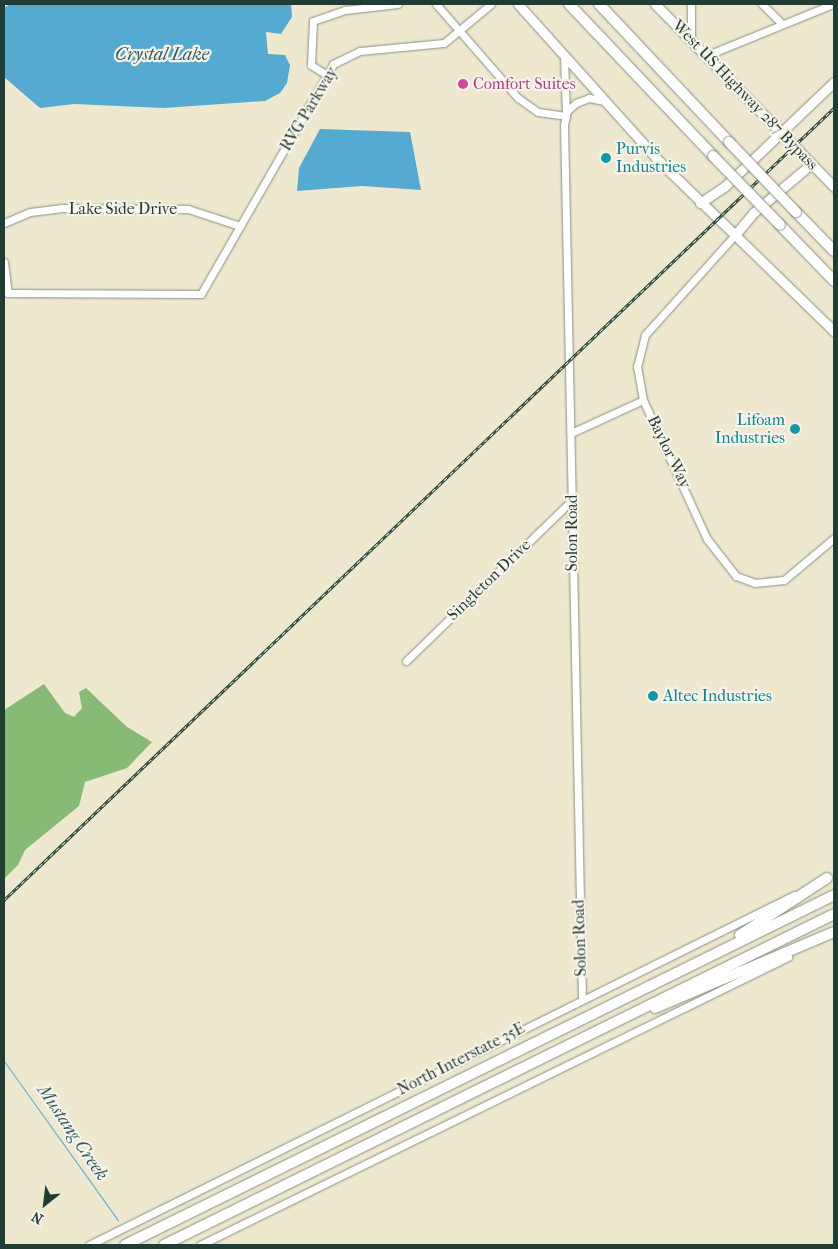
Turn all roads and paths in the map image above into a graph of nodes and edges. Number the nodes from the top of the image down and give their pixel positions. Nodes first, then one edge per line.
1 (398, 4) edge
2 (436, 4) edge
3 (491, 4) edge
4 (518, 4) edge
5 (569, 4) edge
6 (599, 4) edge
7 (655, 4) edge
8 (691, 4) edge
9 (762, 4) edge
10 (833, 4) edge
11 (781, 23) junction
12 (459, 30) junction
13 (691, 39) junction
14 (705, 56) junction
15 (564, 57) junction
16 (327, 75) junction
17 (834, 82) edge
18 (605, 101) junction
19 (566, 116) junction
20 (781, 133) junction
21 (811, 164) junction
22 (834, 187) edge
23 (700, 203) junction
24 (4, 223) edge
25 (240, 226) junction
26 (734, 236) junction
27 (834, 251) edge
28 (4, 262) edge
29 (834, 281) edge
30 (834, 332) edge
31 (643, 400) junction
32 (570, 433) junction
33 (572, 500) junction
34 (834, 538) edge
35 (406, 661) dead end
36 (831, 876) edge
37 (834, 895) edge
38 (834, 914) edge
39 (834, 934) edge
40 (646, 990) junction
41 (582, 998) junction
42 (578, 1040) junction
43 (89, 1245) edge
44 (125, 1245) edge
45 (164, 1245) edge
46 (200, 1245) edge

1 - 16 street
2 - 12 street
3 - 12 street, RVG Parkway
4 - 15 main road
5 - 29 highway, bridge
6 - 27 highway, bridge
7 - 13 main road, West US Highway 287 Bypass
8 - 13 street
9 - 11 street
10 - 11 street
11 - 14 street
12 - 16 street, RVG Parkway
12 - 19 street
13 - 14 main road, West US Highway 287 Bypass
14 - 20 main road, West US Highway 287 Bypass
15 - 18 main road
15 - 19 street, Solon Road
16 - 25 street, RVG Parkway
17 - 20 main road
18 - 19 street
18 - 23 main road
19 - 32 street, Solon Road
20 - 21 main road, West US Highway 287 Bypass
20 - 23 main road
21 - 22 main road, West US Highway 287 Bypass
21 - 26 main road
23 - 26 main road
24 - 25 street, Lake Side Drive
25 - 28 street, RVG Parkway
26 - 30 main road
26 - 31 street, Baylor Way
31 - 32 street
31 - 34 street, Baylor Way
32 - 33 street, Solon Road
33 - 35 street, Singleton Drive
33 - 41 street, Solon Road
36 - 40 highway
36 - 41 street, North Interstate 35E
37 - 40 highway
38 - 42 highway
39 - 42 highway
39 - 46 street
40 - 44 highway
41 - 43 street, North Interstate 35E
42 - 45 highway

